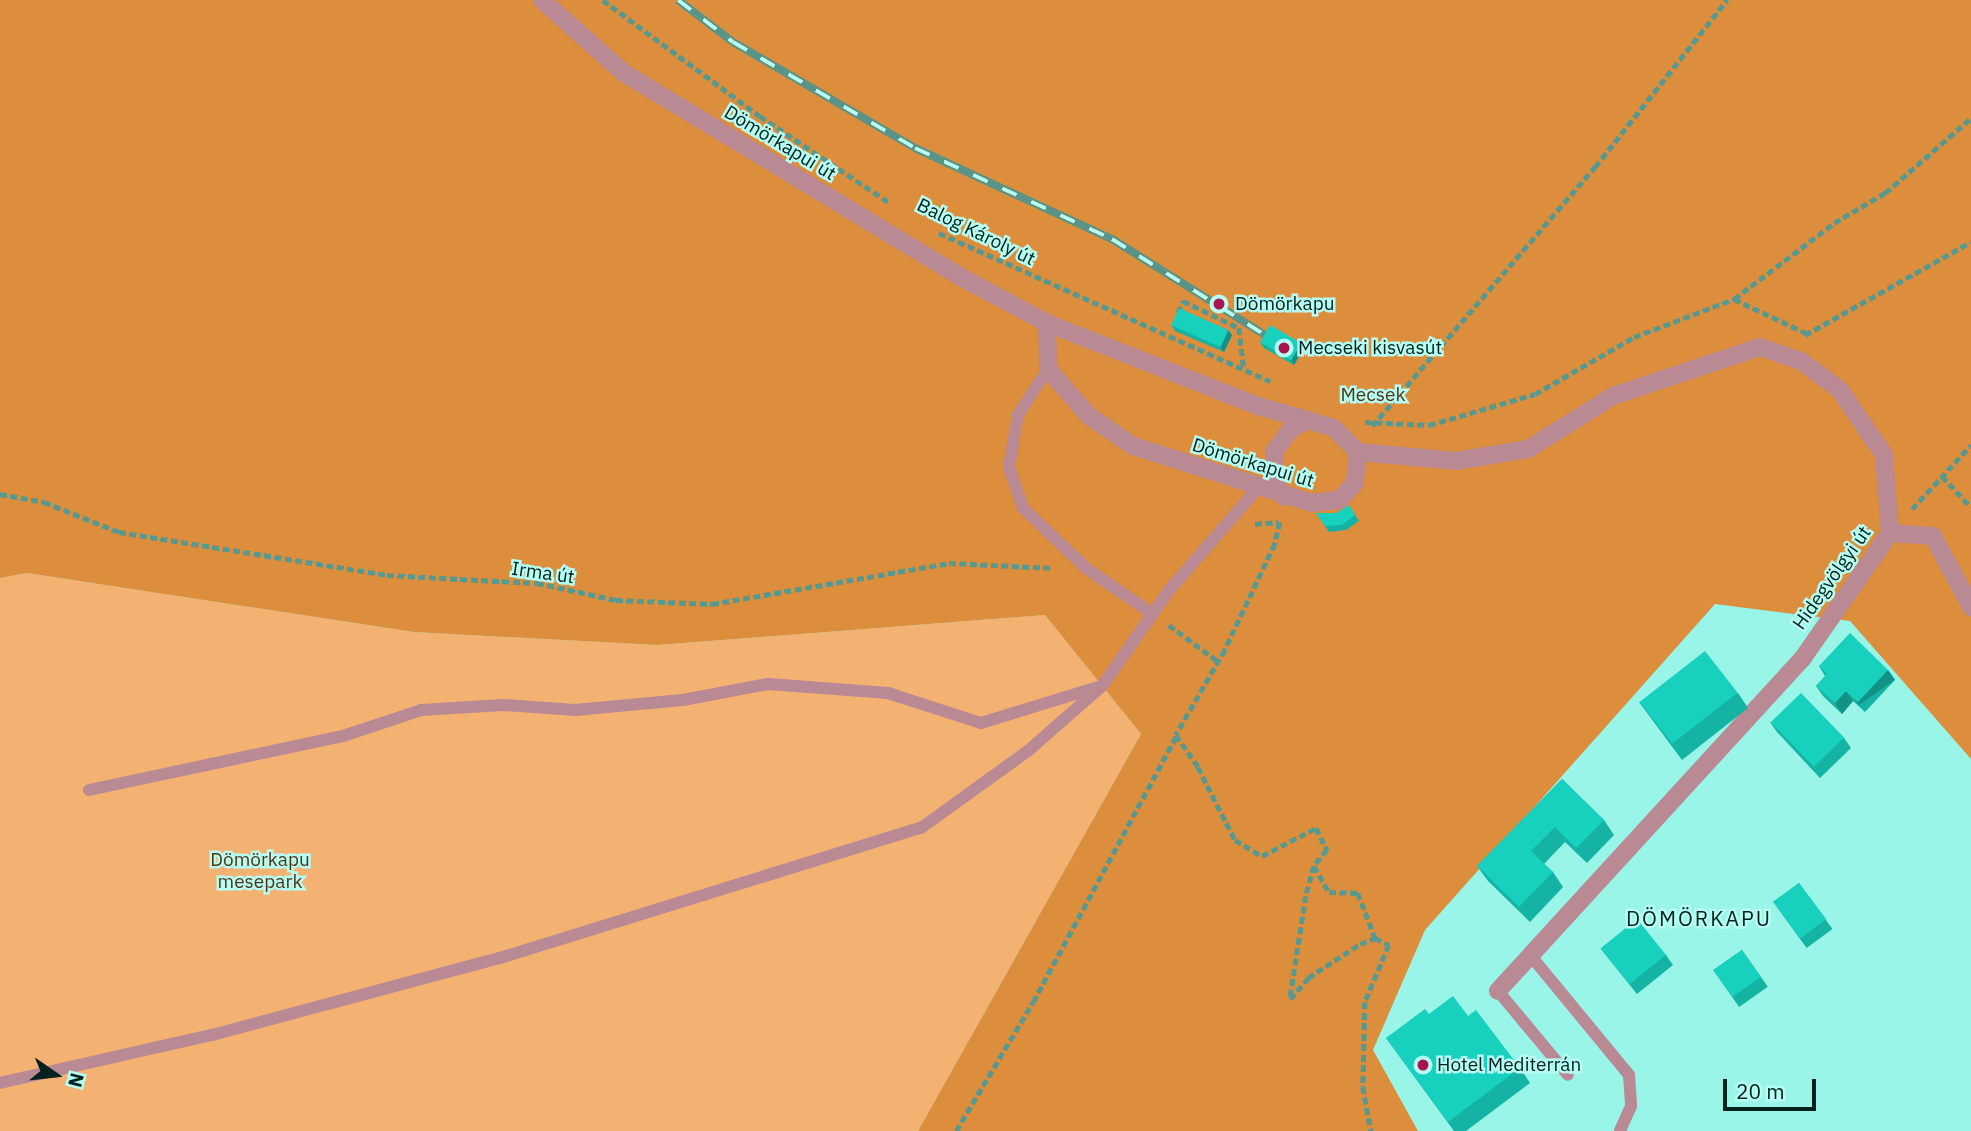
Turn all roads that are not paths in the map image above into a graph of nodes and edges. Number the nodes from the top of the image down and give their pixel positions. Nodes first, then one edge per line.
1 (542, 0) edge
2 (1047, 323) junction
3 (1048, 369) junction
4 (1308, 420) junction
5 (1358, 452) junction
6 (1258, 488) junction
7 (1284, 496) junction
8 (1890, 533) junction
9 (1971, 607) edge
10 (1153, 614) junction
11 (1102, 686) junction
12 (89, 790) dead end
13 (1531, 956) junction
14 (1498, 991) joint
15 (1568, 1075) dead end
16 (0, 1083) edge
17 (1620, 1131) edge

1 - 2 street, Dömörkapui út
2 - 3 street
2 - 4 street, Dömörkapui út
3 - 6 street, Dömörkapui út
3 - 10 lane
4 - 5 street, Dömörkapui út
4 - 7 street
5 - 7 street, Dömörkapui út
5 - 8 street, Hidegvölgyi út
6 - 7 street, Dömörkapui út
6 - 10 lane
8 - 9 street
8 - 13 street, Hidegvölgyi út
10 - 11 lane
11 - 12 lane
11 - 16 lane
13 - 14 street, Hidegvölgyi út
13 - 17 lane
14 - 15 lane

